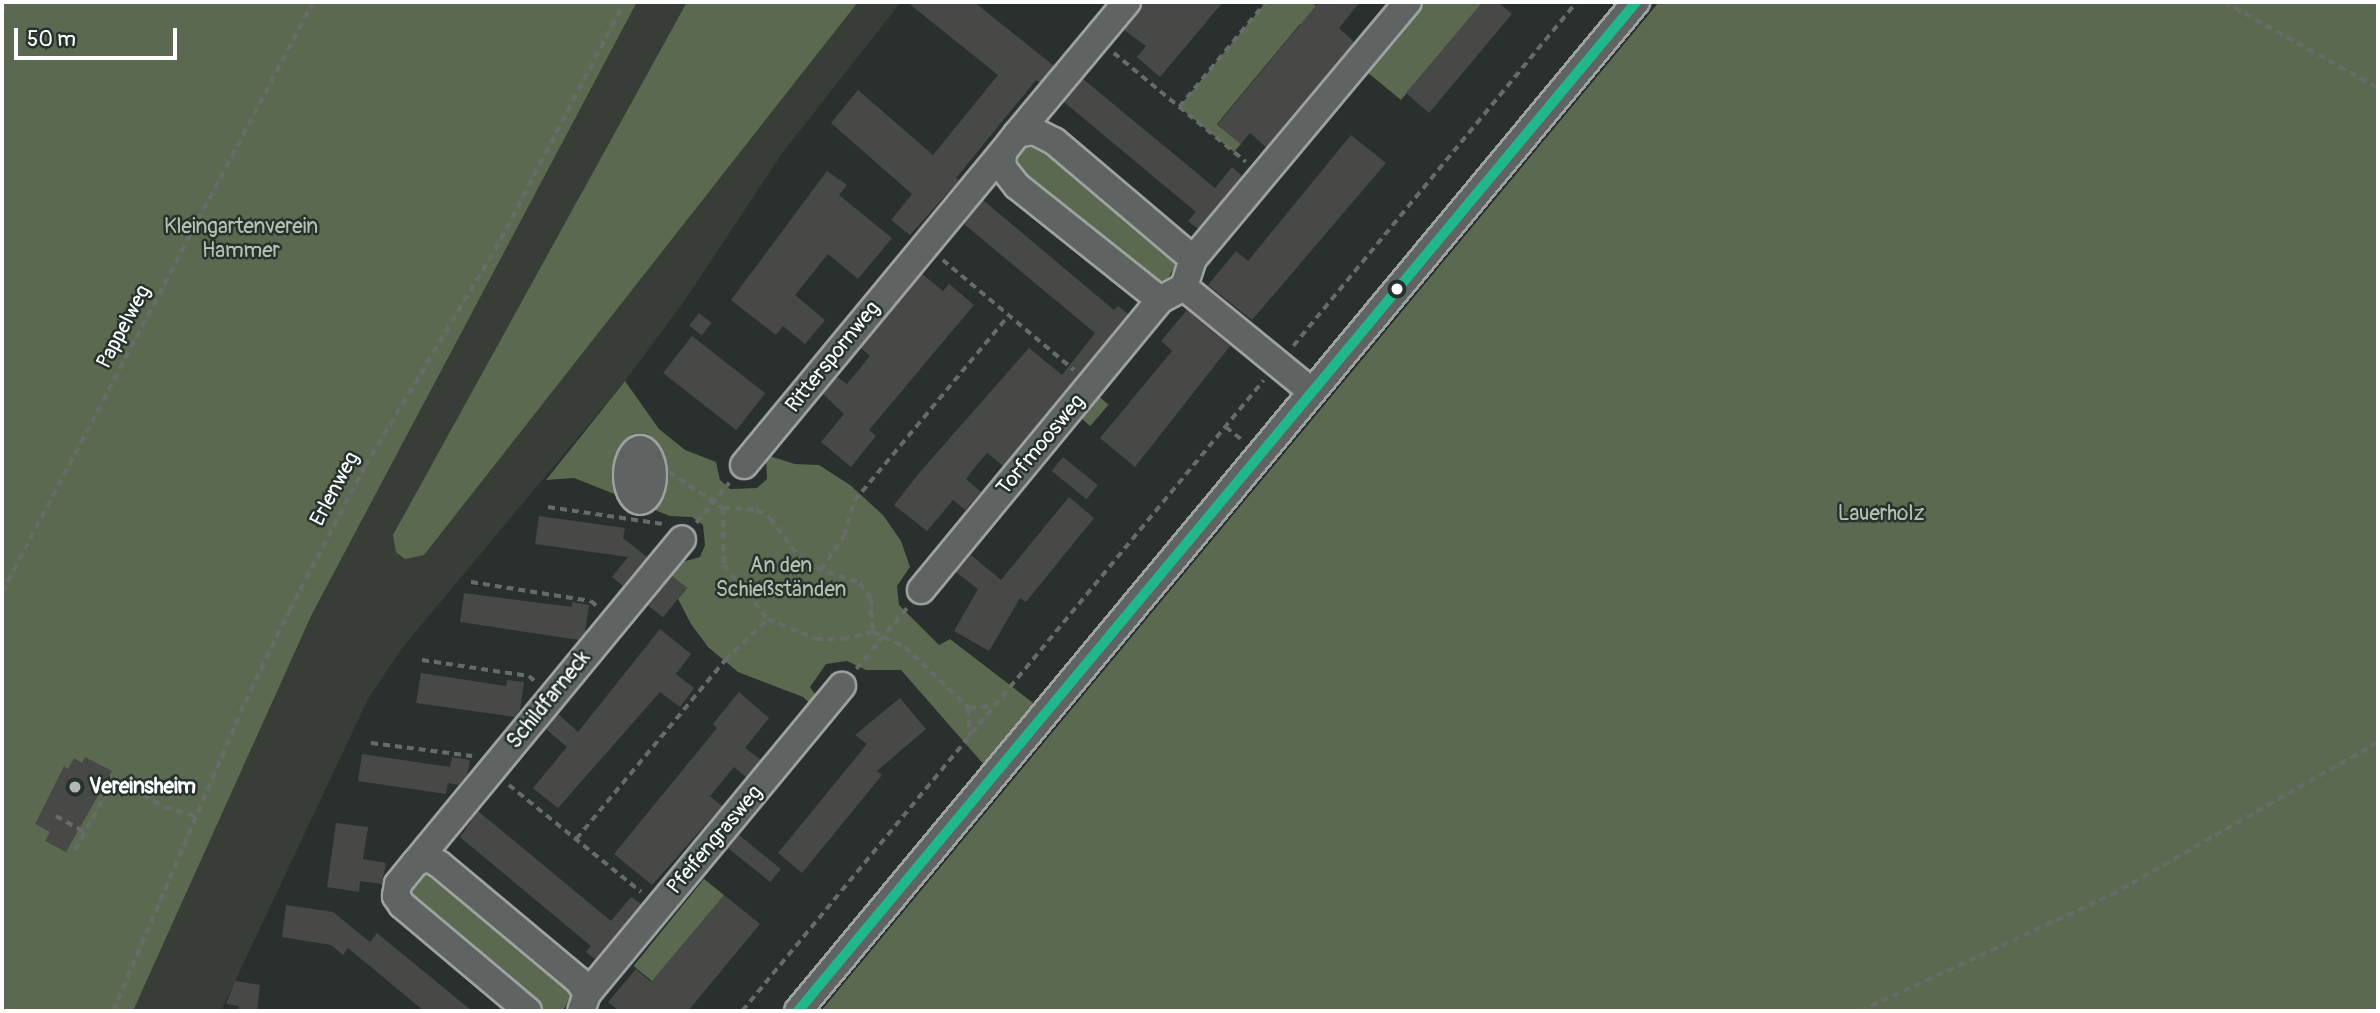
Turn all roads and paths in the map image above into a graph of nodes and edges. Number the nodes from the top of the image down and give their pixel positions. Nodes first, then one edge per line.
1 (7, 2) edge
2 (313, 2) edge
3 (624, 2) edge
4 (1127, 2) edge
5 (1266, 2) edge
6 (1408, 2) edge
7 (1577, 2) edge
8 (1636, 2) edge
9 (2224, 2) edge
10 (2, 12) edge
11 (1096, 39) junction
12 (2378, 88) edge
13 (1179, 107) junction
14 (1010, 143) junction
15 (1262, 174) junction
16 (925, 245) junction
17 (1193, 259) junction
18 (1184, 287) junction
19 (1160, 300) junction
20 (1008, 316) junction
21 (1278, 364) junction
22 (1091, 384) junction
23 (1311, 391) junction
24 (1226, 427) junction
25 (1236, 450) dead end
26 (649, 459) dead end
27 (744, 465) joint
28 (714, 500) junction
29 (548, 507) dead end
30 (723, 508) junction
31 (682, 539) junction
32 (821, 570) junction
33 (471, 582) dead end
34 (921, 590) joint
35 (2, 592) edge
36 (768, 619) junction
37 (615, 620) junction
38 (873, 632) junction
39 (882, 638) junction
40 (422, 660) dead end
41 (842, 686) joint
42 (553, 695) junction
43 (996, 706) junction
44 (969, 708) junction
45 (970, 738) junction
46 (2378, 742) edge
47 (370, 743) dead end
48 (492, 771) junction
49 (56, 816) dead end
50 (195, 816) junction
51 (85, 832) junction
52 (576, 839) junction
53 (75, 850) dead end
54 (416, 862) junction
55 (659, 906) junction
56 (584, 1003) edge
57 (113, 1011) edge
58 (528, 1011) edge
59 (742, 1011) edge
60 (798, 1011) edge
61 (1860, 1011) edge

1 - 10 path
2 - 35 path, Pappelweg
3 - 50 path, Erlenweg
4 - 11 street, Ritterspornweg
5 - 13 path
6 - 15 street
7 - 21 path
8 - 23 street
9 - 12 path
11 - 13 path
11 - 14 street, Ritterspornweg
13 - 15 path
14 - 16 street, Ritterspornweg
14 - 17 street
14 - 19 street
15 - 17 street
16 - 20 path
16 - 27 street, Ritterspornweg
17 - 18 street
18 - 19 street
18 - 21 street
19 - 22 street, Torfmoosweg
20 - 22 path
20 - 32 path
21 - 23 street
21 - 24 path
22 - 34 street, Torfmoosweg
23 - 60 street
24 - 25 path
24 - 43 path
26 - 28 path
27 - 28 path
28 - 30 path
28 - 31 path
29 - 31 path
30 - 32 path
30 - 36 path
31 - 37 street, Schildfarneck
32 - 38 path
33 - 37 path
34 - 39 path
36 - 38 path
36 - 52 path
37 - 42 street, Schildfarneck
38 - 39 path
39 - 41 path
39 - 44 path
40 - 42 path
41 - 55 street, Pfeifengrasweg
42 - 48 street, Schildfarneck
43 - 44 path
43 - 45 path
44 - 45 path
45 - 59 path
46 - 61 path
47 - 48 path
48 - 52 path
48 - 54 street, Schildfarneck
49 - 51 path
50 - 51 path
50 - 57 path, Erlenweg
51 - 53 path
52 - 55 path
54 - 56 street
54 - 58 street, Schildfarneck
55 - 56 street, Pfeifengrasweg

